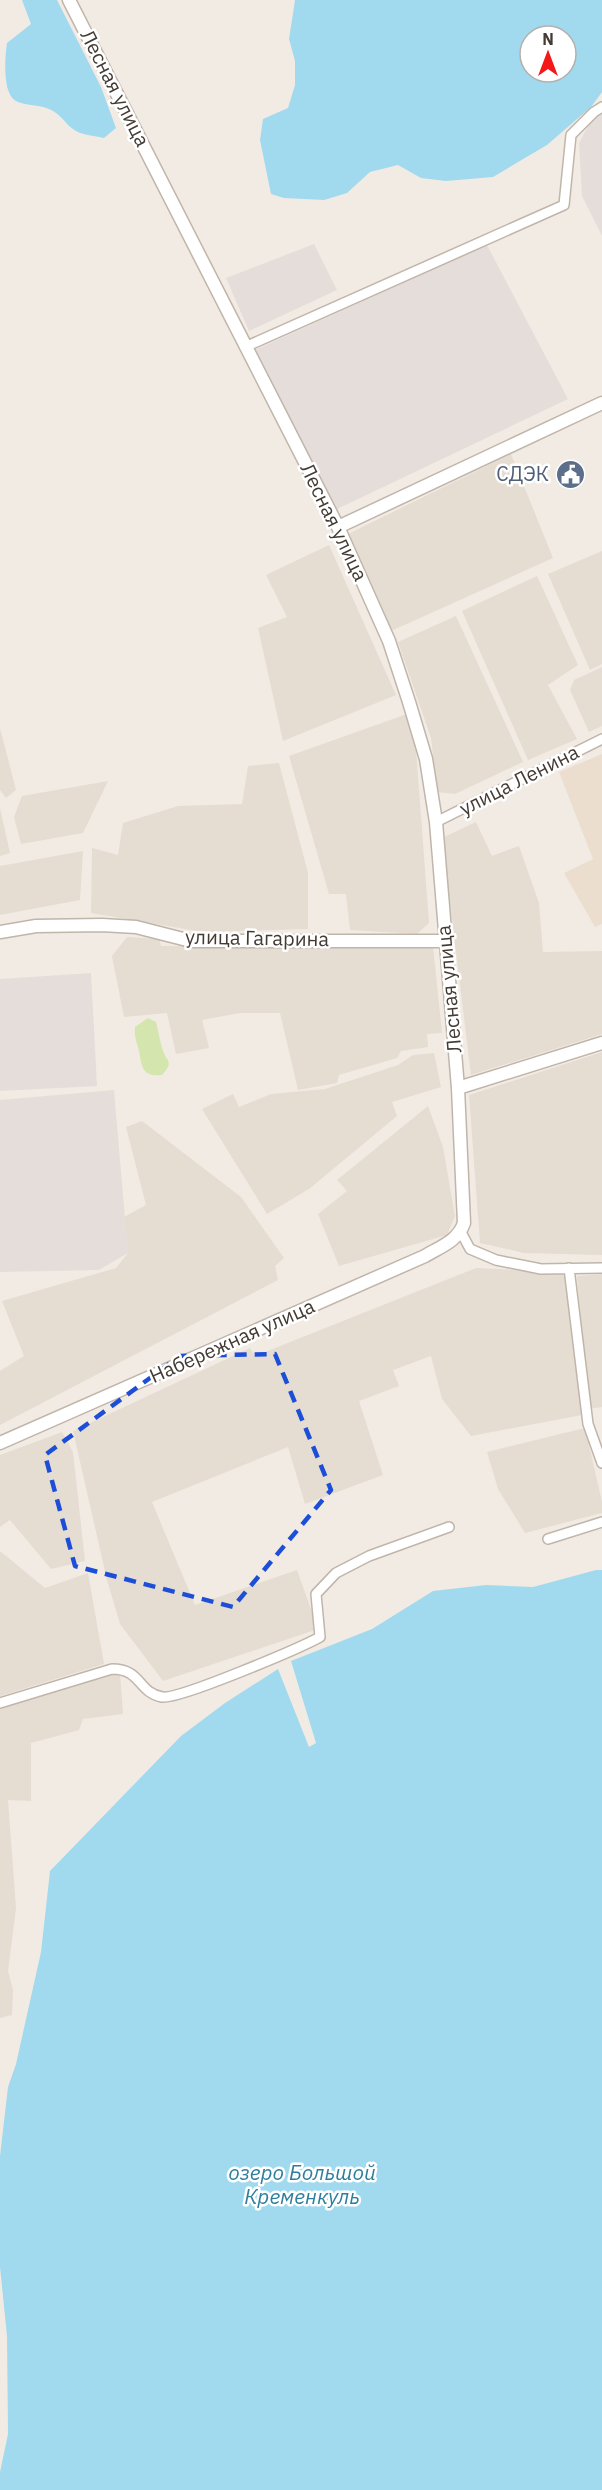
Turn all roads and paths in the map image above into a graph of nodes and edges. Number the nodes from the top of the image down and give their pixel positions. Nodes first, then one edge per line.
1 (69, 0) edge
2 (602, 107) edge
3 (245, 347) junction
4 (602, 403) edge
5 (338, 527) junction
6 (602, 739) edge
7 (436, 822) junction
8 (0, 932) edge
9 (445, 941) junction
10 (602, 1043) edge
11 (458, 1088) junction
12 (461, 1232) junction
13 (602, 1268) edge
14 (569, 1269) junction
15 (0, 1443) edge
16 (602, 1463) edge
17 (602, 1522) edge
18 (449, 1527) dead end
19 (548, 1539) dead end
20 (0, 1703) edge

1 - 3 street, Лесная улица
2 - 3 street
3 - 5 street, Лесная улица
4 - 5 street
5 - 7 street, Лесная улица
6 - 7 street, улица Ленина
7 - 9 street, Лесная улица
8 - 9 street, улица Гагарина
9 - 11 street, Лесная улица
10 - 11 street
11 - 12 street
12 - 14 street
12 - 15 street, Набережная улица
13 - 14 street
14 - 16 street
17 - 19 street
18 - 20 street

